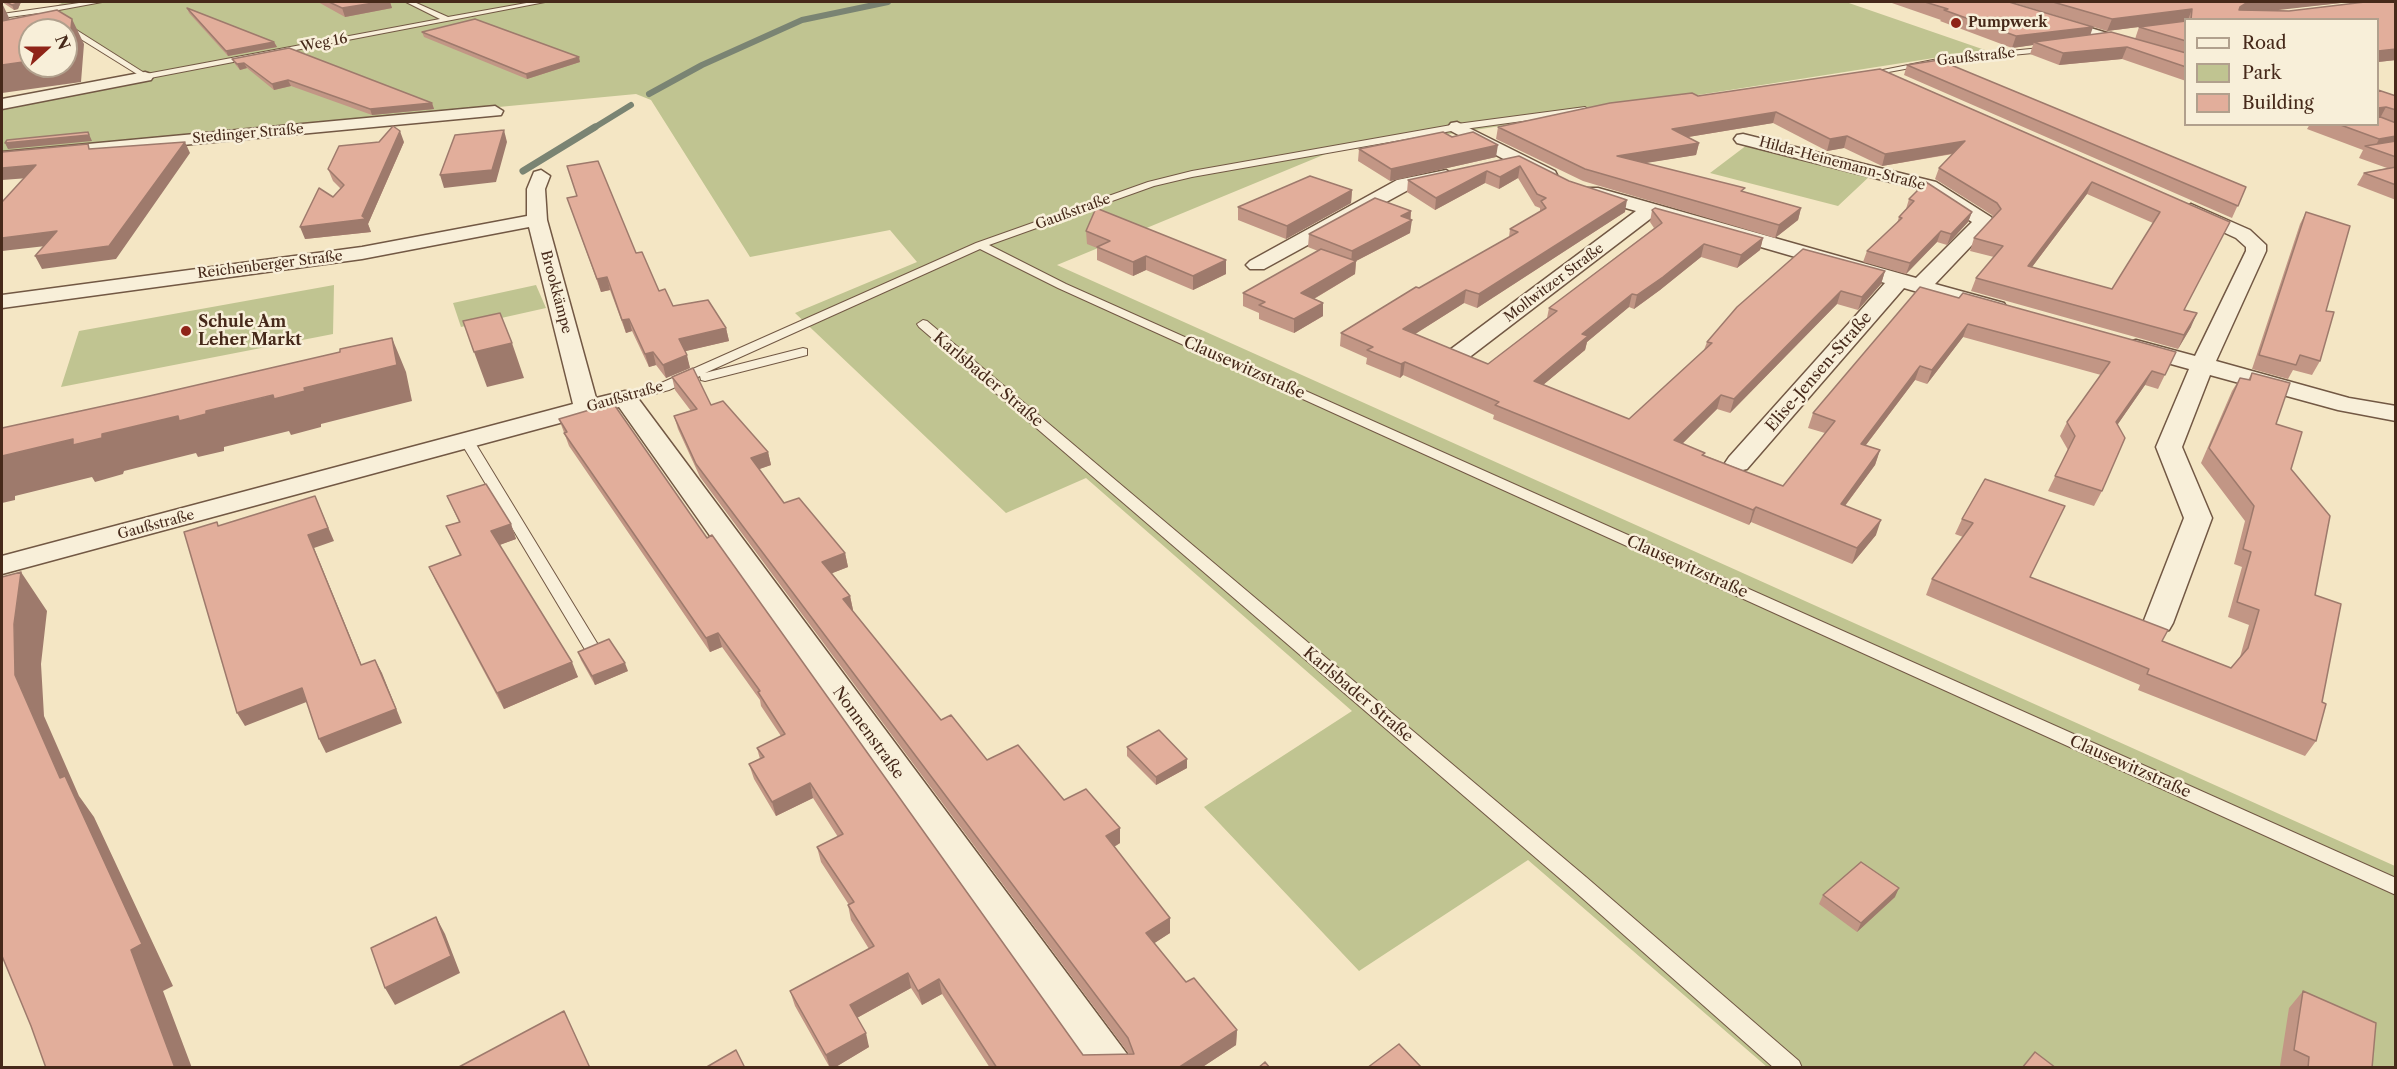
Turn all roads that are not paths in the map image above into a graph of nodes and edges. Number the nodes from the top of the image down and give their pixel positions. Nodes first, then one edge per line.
1 (98, 2) edge
2 (408, 2) edge
3 (541, 2) edge
4 (1992, 2) edge
5 (40, 10) junction
6 (2, 16) edge
7 (448, 20) junction
8 (2140, 32) edge
9 (2105, 36) junction
10 (2089, 43) edge
11 (2066, 47) edge
12 (2184, 61) edge
13 (1879, 72) junction
14 (1859, 76) edge
15 (145, 77) junction
16 (1912, 87) edge
17 (2, 104) edge
18 (1601, 108) edge
19 (495, 111) dead end
20 (1456, 127) junction
21 (1743, 139) dead end
22 (2, 157) edge
23 (1518, 160) junction
24 (1495, 165) edge
25 (1461, 172) edge
26 (541, 176) dead end
27 (2175, 203) edge
28 (1649, 211) junction
29 (537, 220) junction
30 (980, 245) junction
31 (1257, 265) dead end
32 (1910, 284) junction
33 (2, 301) edge
34 (2022, 315) edge
35 (923, 324) dead end
36 (2112, 340) edge
37 (803, 352) dead end
38 (1459, 354) edge
39 (2202, 365) junction
40 (664, 387) junction
41 (625, 398) junction
42 (586, 408) junction
43 (2396, 414) edge
44 (468, 441) junction
45 (1738, 463) dead end
46 (2, 565) edge
47 (2158, 623) edge
48 (592, 648) edge
49 (2396, 887) edge
50 (1112, 1068) edge
51 (1791, 1068) edge

1 - 5 lane
2 - 7 lane
3 - 7 lane, Weg 16
4 - 9 street
5 - 6 lane
5 - 15 lane
7 - 15 lane, Weg 16
8 - 9 street
9 - 10 lane
9 - 12 street
11 - 13 lane, Gaußstraße
13 - 14 lane, Gaußstraße
13 - 16 street
15 - 17 street, Weg 16
18 - 20 lane, Gaußstraße
19 - 22 street, Stedinger Straße
20 - 23 street
20 - 30 lane, Gaußstraße
21 - 32 street, Hilda-Heinemann-Straße
23 - 24 street
23 - 28 street
25 - 31 street
26 - 29 street, Brookkämpe
27 - 39 street
28 - 32 street
28 - 38 street, Mollwitzer Straße
29 - 33 street, Reichenberger Straße
29 - 42 street, Brookkämpe
30 - 40 lane, Gaußstraße
30 - 49 lane, Clausewitzstraße
32 - 34 street
32 - 45 street, Elise-Jensen-Straße
35 - 51 lane, Karlsbader Straße
36 - 39 street
37 - 40 lane
39 - 43 street
39 - 47 street
40 - 41 lane, Gaußstraße
41 - 42 street, Gaußstraße
41 - 50 street, Nonnenstraße
42 - 44 street, Gaußstraße
44 - 46 street, Gaußstraße
44 - 48 lane

